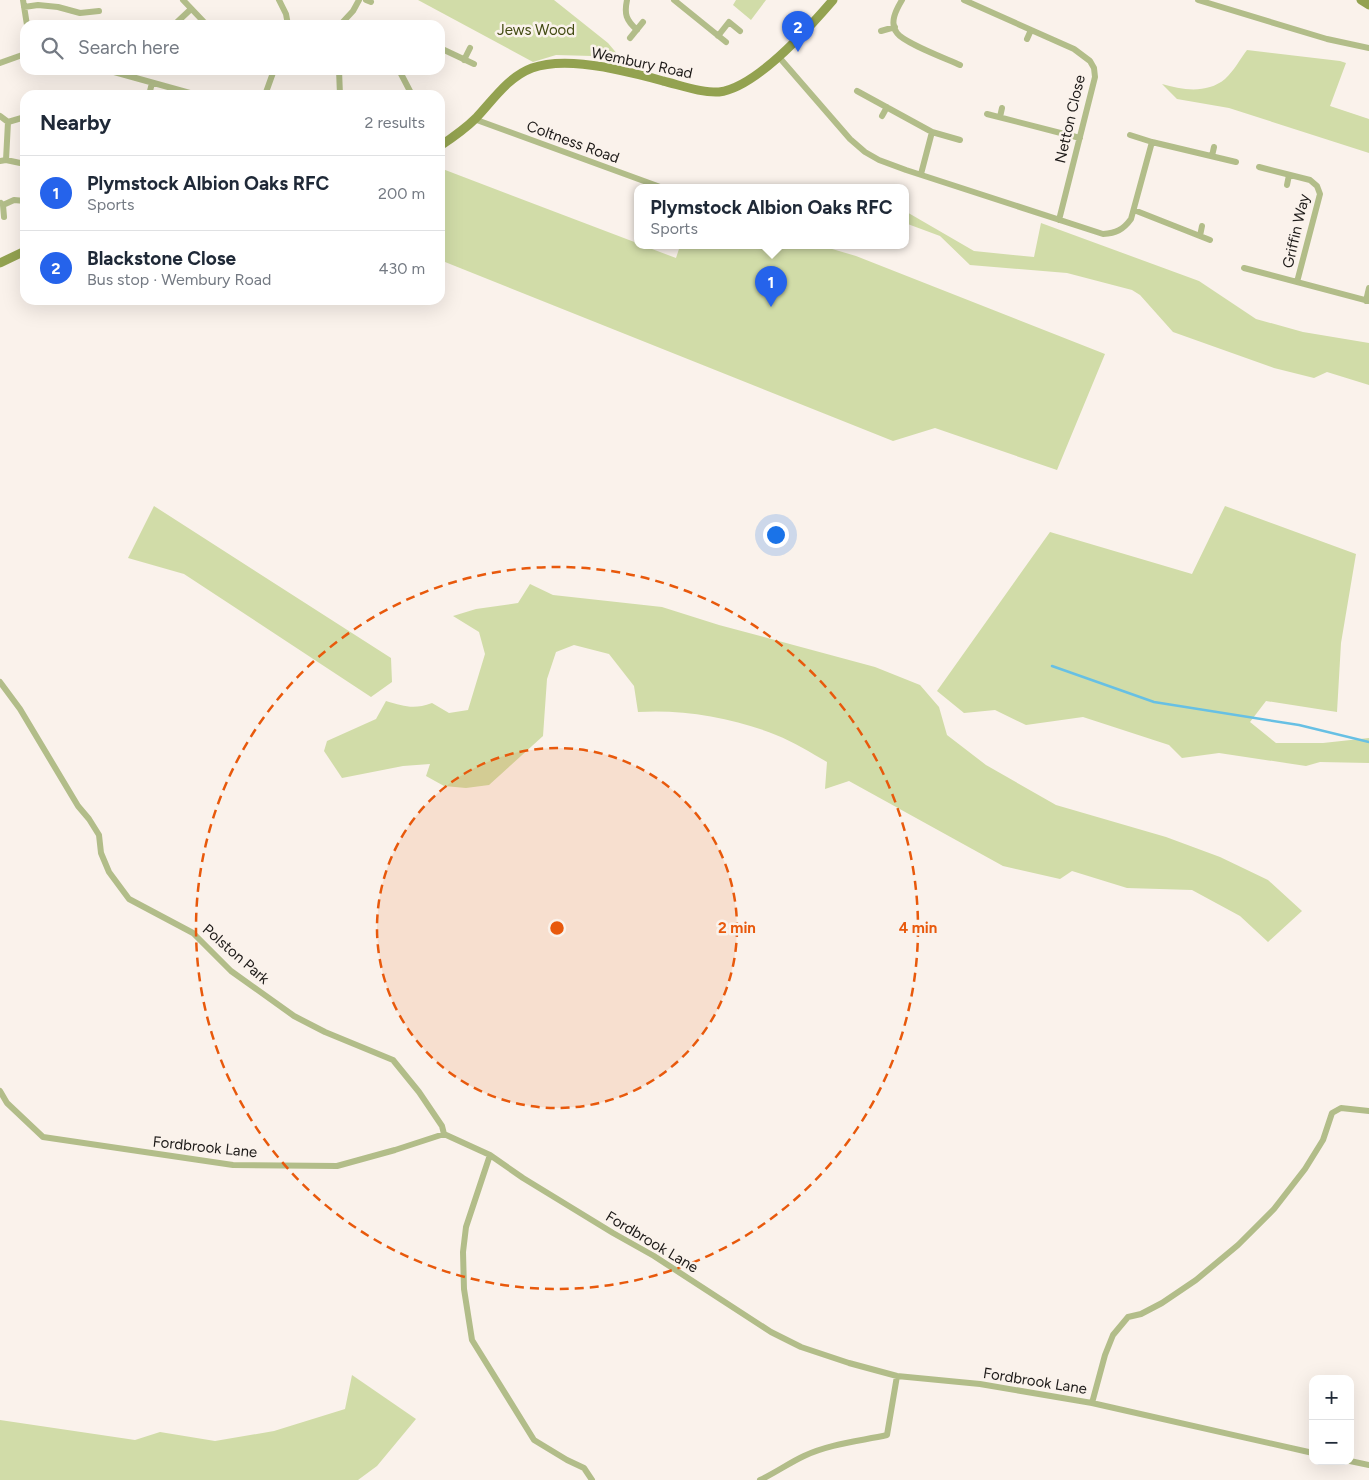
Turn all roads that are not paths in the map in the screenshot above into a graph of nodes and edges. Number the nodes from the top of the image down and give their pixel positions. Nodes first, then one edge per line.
1 (183, 0) edge
2 (280, 0) edge
3 (358, 0) edge
4 (626, 0) edge
5 (674, 0) edge
6 (833, 0) edge
7 (902, 0) edge
8 (964, 0) edge
9 (1198, 0) edge
10 (1361, 0) edge
11 (24, 3) edge
12 (1369, 5) edge
13 (190, 9) junction
14 (99, 11) dead end
15 (26, 20) edge
16 (179, 20) edge
17 (203, 20) edge
18 (287, 20) edge
19 (345, 20) edge
20 (643, 22) dead end
21 (894, 27) junction
22 (637, 30) junction
23 (1031, 30) junction
24 (740, 31) dead end
25 (881, 31) dead end
26 (718, 36) junction
27 (630, 38) dead end
28 (1027, 38) dead end
29 (726, 42) dead end
30 (470, 48) dead end
31 (1369, 48) edge
32 (445, 50) edge
33 (952, 52) dead end
34 (20, 56) edge
35 (778, 56) junction
36 (464, 60) junction
37 (949, 60) junction
38 (0, 63) edge
39 (474, 64) dead end
40 (960, 65) dead end
41 (124, 75) edge
42 (272, 75) edge
43 (339, 75) edge
44 (402, 75) edge
45 (152, 83) junction
46 (150, 90) edge
47 (178, 90) edge
48 (267, 90) edge
49 (340, 90) edge
50 (409, 90) edge
51 (857, 91) dead end
52 (887, 107) junction
53 (1002, 108) dead end
54 (987, 114) dead end
55 (0, 116) edge
56 (882, 116) dead end
57 (1000, 117) junction
58 (20, 118) edge
59 (474, 119) junction
60 (8, 122) junction
61 (932, 132) junction
62 (1130, 134) dead end
63 (1080, 138) junction
64 (960, 140) dead end
65 (445, 142) edge
66 (1152, 142) junction
67 (1214, 147) dead end
68 (1212, 156) junction
69 (3, 160) edge
70 (1236, 162) dead end
71 (20, 163) edge
72 (1259, 167) dead end
73 (921, 174) junction
74 (1289, 175) junction
75 (652, 184) edge
76 (1287, 185) dead end
77 (20, 201) edge
78 (2, 204) edge
79 (1134, 210) junction
80 (4, 217) dead end
81 (1059, 220) junction
82 (1202, 226) dead end
83 (1200, 236) junction
84 (1210, 240) dead end
85 (20, 253) edge
86 (0, 263) edge
87 (1244, 268) dead end
88 (1297, 282) junction
89 (1369, 288) edge
90 (1367, 301) edge
91 (0, 682) edge
92 (0, 1091) edge
93 (1369, 1111) edge
94 (444, 1134) junction
95 (490, 1155) junction
96 (898, 1376) junction
97 (1092, 1403) junction
98 (1309, 1452) edge
99 (1354, 1462) edge
100 (1369, 1465) edge
101 (592, 1480) edge
102 (760, 1480) edge

1 - 13 street
2 - 18 street
3 - 19 street
4 - 22 street
5 - 26 street
6 - 35 street, Wembury Road
7 - 21 street
8 - 23 street, Netton Close
9 - 31 street
10 - 12 street
11 - 14 street
11 - 15 street
13 - 16 street
13 - 17 street
20 - 22 street
21 - 25 street
21 - 37 street
22 - 27 street
23 - 28 street
23 - 63 street, Netton Close
24 - 26 street
26 - 29 street
30 - 36 street
32 - 36 street
33 - 37 street
34 - 38 street
35 - 59 street, Wembury Road
35 - 73 street
36 - 39 street
37 - 40 street
41 - 45 street
42 - 48 street
43 - 49 street
44 - 50 street
45 - 46 street
45 - 47 street
51 - 52 street
52 - 56 street
52 - 61 street
53 - 57 street
54 - 57 street
55 - 60 street
57 - 63 street
58 - 60 street
59 - 65 street, Wembury Road
59 - 75 street, Coltness Road
60 - 69 street
61 - 64 street
61 - 73 street
62 - 66 street
63 - 81 street, Netton Close
66 - 68 street
66 - 79 street
67 - 68 street
68 - 70 street
69 - 71 street
72 - 74 street, Griffin Way
73 - 81 street
74 - 76 street, Griffin Way
74 - 88 street, Griffin Way
77 - 78 street
78 - 80 street
79 - 81 street
79 - 83 street
82 - 83 street
83 - 84 street
85 - 86 street
87 - 88 street
88 - 90 street
89 - 90 street
91 - 94 street, Polston Park
92 - 94 street, Fordbrook Lane
93 - 97 street
94 - 95 street, Fordbrook Lane
95 - 96 street, Fordbrook Lane
95 - 101 street
96 - 97 street, Fordbrook Lane
96 - 102 street
97 - 98 street, Fordbrook Lane
99 - 100 street

